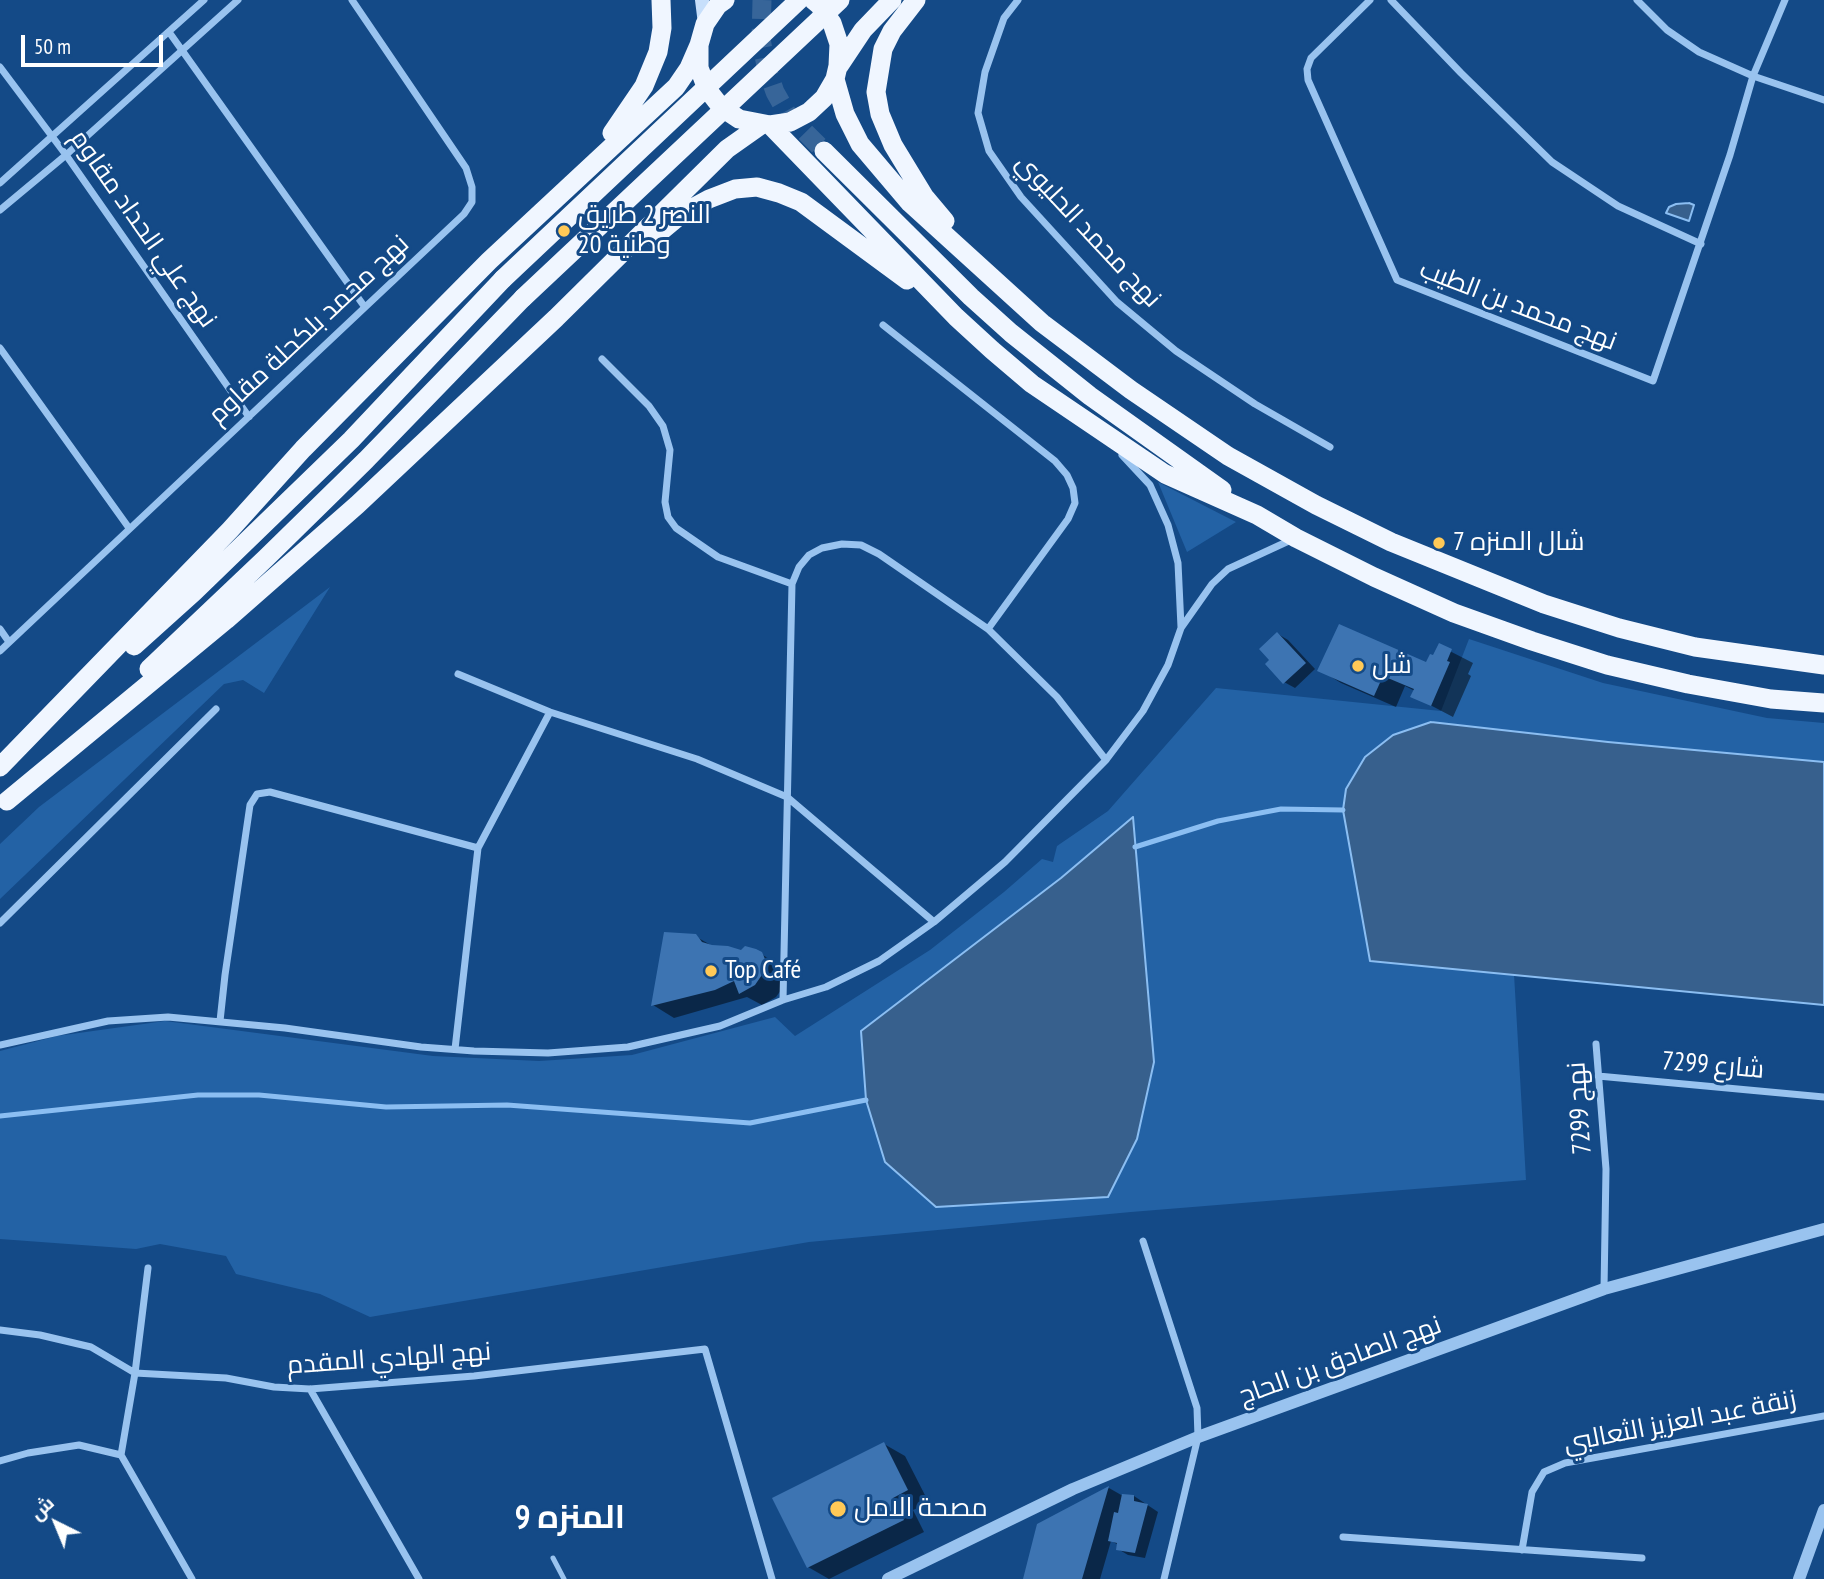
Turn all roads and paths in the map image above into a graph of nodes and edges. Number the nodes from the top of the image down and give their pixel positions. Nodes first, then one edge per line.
1 (204, 0) edge
2 (238, 0) edge
3 (352, 0) edge
4 (661, 0) edge
5 (702, 0) edge
6 (725, 0) edge
7 (799, 0) edge
8 (813, 0) edge
9 (840, 0) edge
10 (892, 0) edge
11 (916, 0) edge
12 (1018, 0) edge
13 (1370, 0) edge
14 (1391, 0) edge
15 (1637, 0) edge
16 (1785, 0) edge
17 (705, 24) junction
18 (169, 32) junction
19 (699, 45) junction
20 (183, 52) junction
21 (0, 67) edge
22 (836, 73) junction
23 (1753, 76) junction
24 (1824, 100) edge
25 (765, 125) junction
26 (51, 136) junction
27 (824, 150) tunnel mouth
28 (66, 155) junction
29 (586, 168) junction
30 (0, 183) edge
31 (0, 210) edge
32 (1701, 244) junction
33 (995, 280) junction
34 (364, 306) junction
35 (956, 317) junction
36 (556, 318) junction
37 (883, 325) dead end
38 (0, 348) edge
39 (602, 359) dead end
40 (1075, 413) junction
41 (249, 417) junction
42 (1330, 447) dead end
43 (1257, 515) junction
44 (128, 528) junction
45 (1296, 538) junction
46 (792, 584) junction
47 (1181, 628) junction
48 (0, 629) edge
49 (988, 629) junction
50 (9, 642) junction
51 (0, 651) edge
52 (1824, 665) edge
53 (458, 674) dead end
54 (1824, 703) edge
55 (216, 709) dead end
56 (550, 712) junction
57 (1106, 760) junction
58 (0, 767) edge
59 (787, 797) junction
60 (4, 805) edge
61 (478, 848) junction
62 (934, 922) junction
63 (0, 923) edge
64 (783, 1000) junction
65 (220, 1021) junction
66 (1596, 1044) dead end
67 (0, 1045) edge
68 (454, 1049) junction
69 (1598, 1076) junction
70 (1824, 1097) edge
71 (1824, 1229) edge
72 (1143, 1241) dead end
73 (148, 1268) dead end
74 (1604, 1289) junction
75 (0, 1330) edge
76 (135, 1373) junction
77 (310, 1389) junction
78 (1824, 1416) edge
79 (1198, 1437) junction
80 (121, 1455) junction
81 (0, 1461) edge
82 (1824, 1510) edge
83 (1343, 1537) dead end
84 (1522, 1550) junction
85 (553, 1558) dead end
86 (1642, 1558) dead end
87 (192, 1579) edge
88 (419, 1579) edge
89 (564, 1579) edge
90 (772, 1579) edge
91 (888, 1579) edge
92 (1164, 1579) edge
93 (1799, 1579) edge

1 - 18 street
2 - 20 street
3 - 34 street, نهج محمد بلكحلة مقاوم
4 - 29 highway
5 - 17 main road
6 - 17 highway
7 - 58 highway, bridge
8 - 22 highway
9 - 60 highway, bridge
10 - 22 highway
11 - 33 highway
12 - 42 street, نهج محمد الحليوي
13 - 32 street, نهج محمد بن الطيب
14 - 32 street
15 - 23 street
16 - 23 street
17 - 19 highway
18 - 20 street
18 - 26 street
19 - 25 highway
19 - 29 highway
20 - 28 street
20 - 34 street
21 - 26 street, نهج علي الحداد مقاوم
22 - 25 highway
22 - 33 highway
23 - 24 street
23 - 32 street
25 - 35 highway
25 - 36 highway
26 - 28 street, نهج علي الحداد مقاوم
26 - 30 street
27 - 43 highway
28 - 31 street
28 - 41 street, نهج علي الحداد مقاوم
29 - 58 highway
33 - 52 highway
34 - 41 street, نهج محمد بلكحلة مقاوم
35 - 36 highway
35 - 40 highway
36 - 60 highway
37 - 49 street
38 - 44 street
39 - 46 street
40 - 43 highway
40 - 47 street
41 - 44 street, نهج محمد بلكحلة مقاوم
43 - 45 highway
44 - 50 street, نهج محمد بلكحلة مقاوم
45 - 47 street
45 - 54 highway
46 - 49 street
46 - 59 street
47 - 57 street
48 - 50 street
49 - 57 street
50 - 51 street, نهج محمد بلكحلة مقاوم
53 - 56 street
55 - 63 street
56 - 59 street
56 - 61 street
57 - 62 street
59 - 62 street
59 - 64 street
61 - 65 street
61 - 68 street
62 - 64 street
64 - 68 street
65 - 67 street
65 - 68 street
66 - 69 street, نهج 7299
69 - 70 street, شارع 7299
69 - 74 street, نهج 7299
71 - 74 street, نهج الصادق بن الحاج
72 - 79 street
73 - 76 street
74 - 79 street, نهج الصادق بن الحاج
75 - 76 street, نهج الهادي المقدم
76 - 77 street, نهج الهادي المقدم
76 - 80 street
77 - 88 street
77 - 90 street, نهج الهادي المقدم
78 - 84 street, زنقة عبد العزيز الثعالبي
79 - 91 street, نهج الصادق بن الحاج
79 - 92 street
80 - 81 street
80 - 87 street
82 - 93 street
83 - 84 street
84 - 86 street
85 - 89 lane

